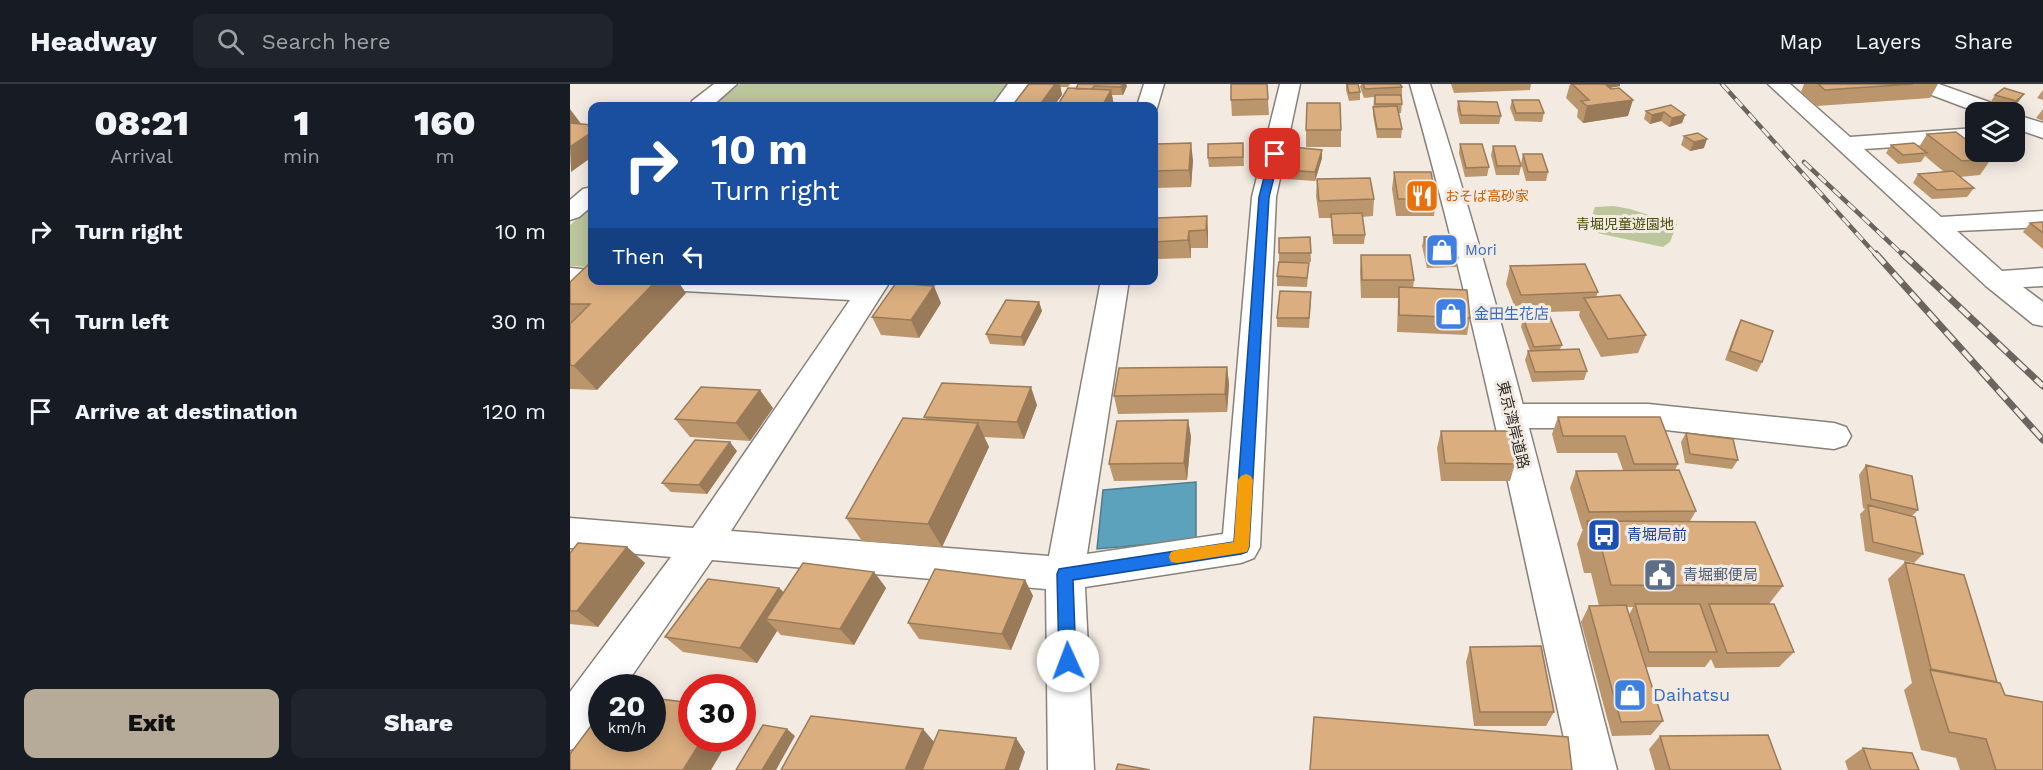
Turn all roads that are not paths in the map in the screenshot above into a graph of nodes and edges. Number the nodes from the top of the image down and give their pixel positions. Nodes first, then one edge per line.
1 (727, 84) edge
2 (1018, 84) edge
3 (1154, 84) edge
4 (1290, 84) edge
5 (1420, 84) edge
6 (1778, 84) edge
7 (1920, 84) edge
8 (704, 102) edge
9 (1005, 102) edge
10 (1149, 102) edge
11 (1968, 102) edge
12 (2025, 124) edge
13 (2043, 131) edge
14 (2025, 132) edge
15 (1965, 136) edge
16 (1844, 144) junction
17 (588, 197) edge
18 (570, 212) edge
19 (2043, 219) edge
20 (1934, 225) junction
21 (570, 277) edge
22 (2043, 277) edge
23 (588, 278) edge
24 (1996, 280) junction
25 (836, 285) edge
26 (1114, 285) edge
27 (874, 286) edge
28 (2043, 317) edge
29 (1511, 416) junction
30 (1834, 436) dead end
31 (570, 533) edge
32 (702, 544) junction
33 (1065, 574) junction
34 (570, 728) edge
35 (1071, 770) edge
36 (1594, 770) edge

1 - 8 main road
2 - 9 main road
3 - 10 main road
4 - 33 main road
5 - 29 main road, 東京湾岸道路
6 - 16 main road
7 - 11 main road
12 - 13 main road
13 - 14 main road
15 - 16 main road
16 - 20 main road
17 - 18 main road
19 - 20 main road
20 - 24 main road
21 - 23 main road
22 - 24 main road
24 - 28 main road
25 - 27 main road
26 - 33 main road
27 - 32 main road
29 - 30 main road
29 - 36 main road, 東京湾岸道路
31 - 32 main road
32 - 33 main road
32 - 34 main road
33 - 35 main road

